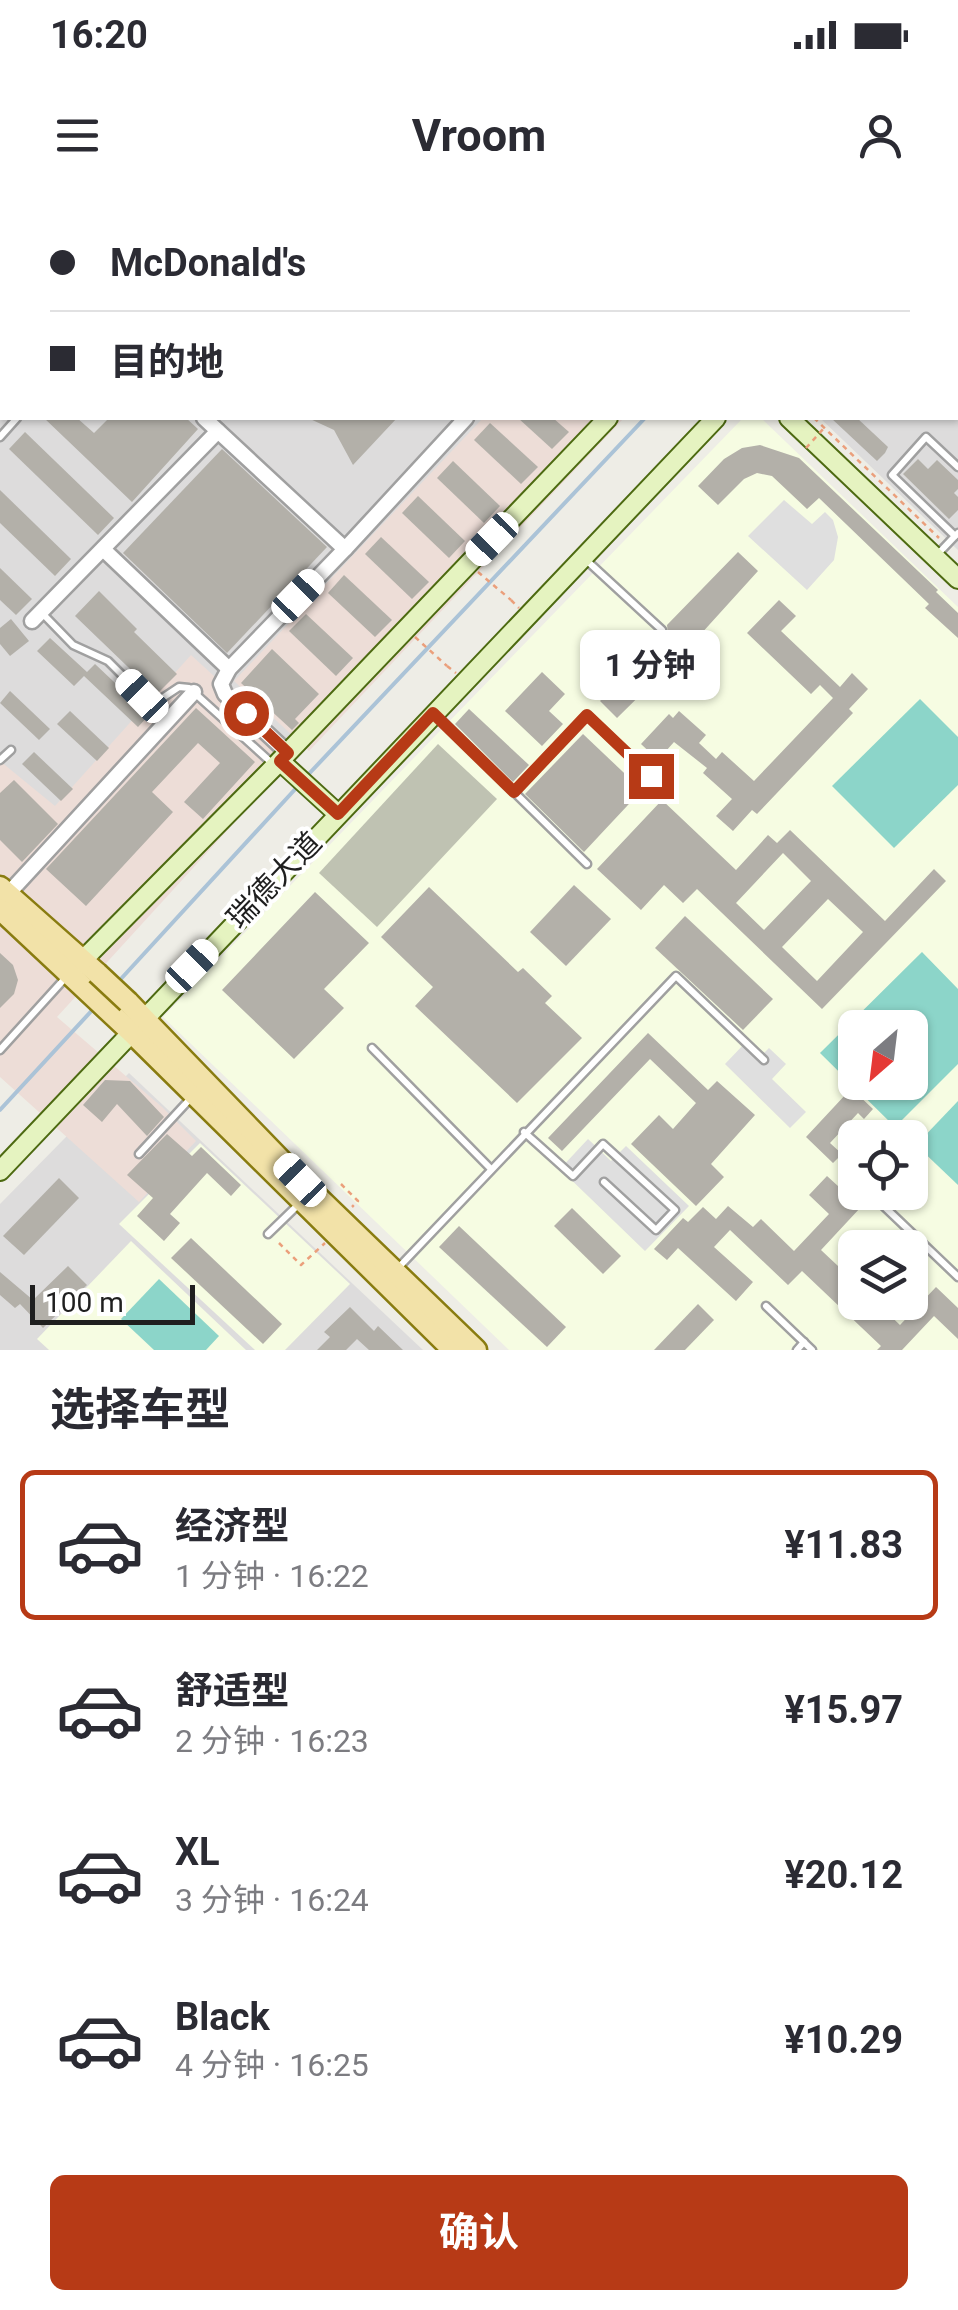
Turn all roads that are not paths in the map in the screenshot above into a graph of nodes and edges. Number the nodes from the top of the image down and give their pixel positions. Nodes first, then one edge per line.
1 (206, 420) edge
2 (464, 420) edge
3 (606, 420) edge
4 (714, 420) edge
5 (791, 420) edge
6 (218, 430) junction
7 (958, 468) edge
8 (956, 535) edge
9 (345, 548) junction
10 (102, 549) junction
11 (940, 551) junction
12 (582, 558) junction
13 (958, 579) edge
14 (37, 617) joint
15 (662, 630) dead end
16 (684, 651) dead end
17 (230, 668) junction
18 (706, 671) dead end
19 (194, 692) junction
20 (433, 713) junction
21 (11, 750) dead end
22 (0, 760) edge
23 (283, 763) junction
24 (651, 776) dead end
25 (514, 792) junction
26 (338, 814) junction
27 (587, 864) dead end
28 (2, 897) edge
29 (82, 973) junction
30 (129, 1016) junction
31 (372, 1048) dead end
32 (0, 1050) edge
33 (764, 1060) dead end
34 (194, 1094) junction
35 (524, 1132) junction
36 (139, 1154) dead end
37 (490, 1168) junction
38 (0, 1171) edge
39 (604, 1182) dead end
40 (302, 1201) junction
41 (888, 1210) edge
42 (268, 1234) dead end
43 (394, 1272) junction
44 (958, 1278) edge
45 (766, 1306) dead end
46 (804, 1342) junction
47 (450, 1349) edge
48 (476, 1350) edge
49 (797, 1350) edge
50 (812, 1350) edge

1 - 6 street
2 - 9 street
3 - 23 street
4 - 12 street, 瑞德大道
5 - 11 street
6 - 9 street
6 - 10 street
7 - 8 lane
8 - 11 lane
9 - 17 street
10 - 14 street
10 - 17 street
11 - 13 street
12 - 15 lane
12 - 20 street, 瑞德大道
14 - 19 lane
16 - 18 lane
17 - 23 street
19 - 23 lane
19 - 28 street
20 - 25 lane
20 - 26 street, 瑞德大道
21 - 22 lane
23 - 26 street
23 - 29 street
24 - 25 lane
25 - 27 lane
26 - 30 street, 瑞德大道
28 - 29 main road
29 - 30 main road, bridge
29 - 32 lane
30 - 34 main road
30 - 38 street, 瑞德大道
30 - 43 main road
31 - 37 lane
33 - 35 lane
34 - 36 lane
34 - 40 main road
35 - 37 lane
35 - 39 lane
37 - 43 lane
40 - 42 lane
40 - 47 main road
41 - 44 lane
43 - 48 main road
45 - 46 lane
46 - 49 lane
46 - 50 lane

